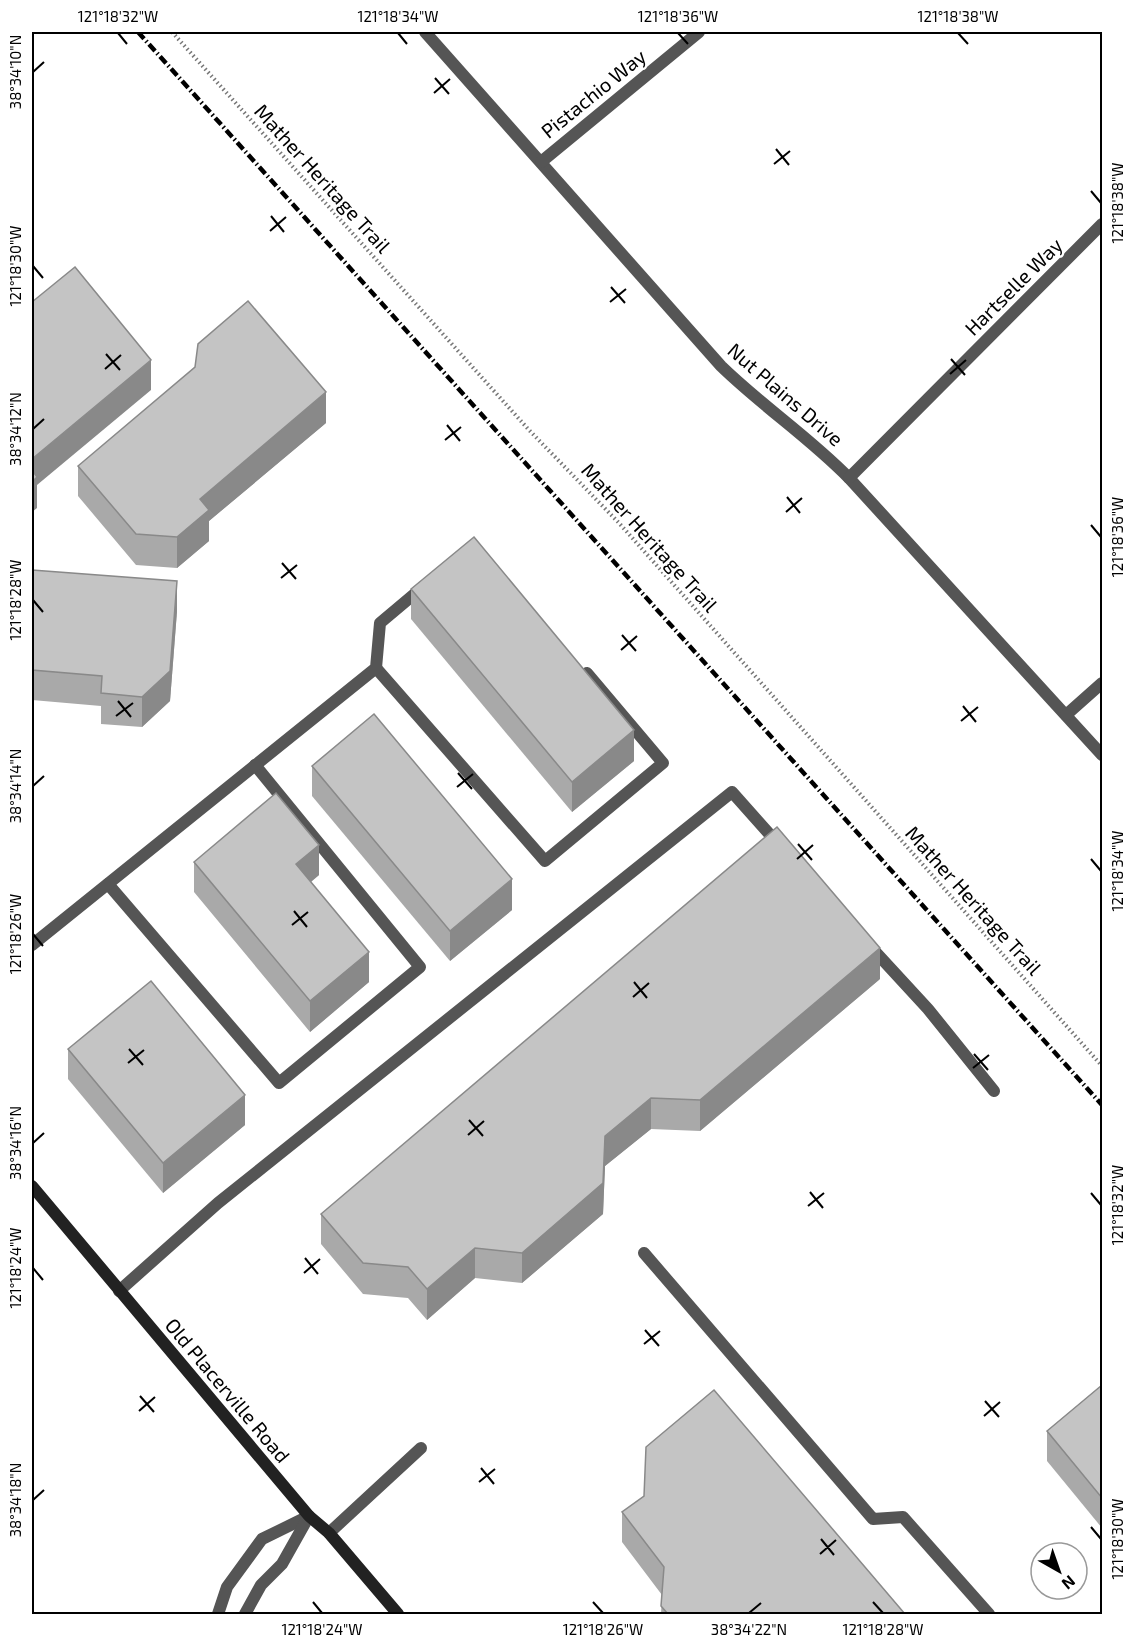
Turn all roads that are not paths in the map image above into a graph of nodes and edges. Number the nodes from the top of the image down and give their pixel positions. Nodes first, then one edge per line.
1 (425, 32) edge
2 (699, 32) edge
3 (541, 162) junction
4 (1102, 224) edge
5 (849, 478) junction
6 (432, 579) edge
7 (580, 666) edge
8 (376, 668) junction
9 (1102, 683) edge
10 (1066, 715) junction
11 (1102, 755) edge
12 (255, 765) junction
13 (787, 853) edge
14 (108, 884) junction
15 (865, 940) edge
16 (32, 945) edge
17 (994, 1091) dead end
18 (32, 1186) edge
19 (644, 1253) dead end
20 (119, 1291) junction
21 (421, 1448) dead end
22 (309, 1516) junction
23 (329, 1533) junction
24 (218, 1614) edge
25 (245, 1614) edge
26 (398, 1614) edge
27 (989, 1614) edge

1 - 3 street, Nut Plains Drive
2 - 3 street, Pistachio Way
3 - 5 street, Nut Plains Drive
4 - 5 street, Hartselle Way
5 - 10 street, Nut Plains Drive
6 - 8 street
7 - 8 street
8 - 12 street
9 - 10 street
10 - 11 street, Nut Plains Drive
12 - 14 street
12 - 14 street
13 - 20 street
14 - 16 street
15 - 17 street
18 - 20 street, Old Placerville Road
19 - 27 street
20 - 22 street, Old Placerville Road
21 - 23 street
22 - 23 street, Old Placerville Road
22 - 24 street
22 - 25 street
23 - 26 street, Old Placerville Road

